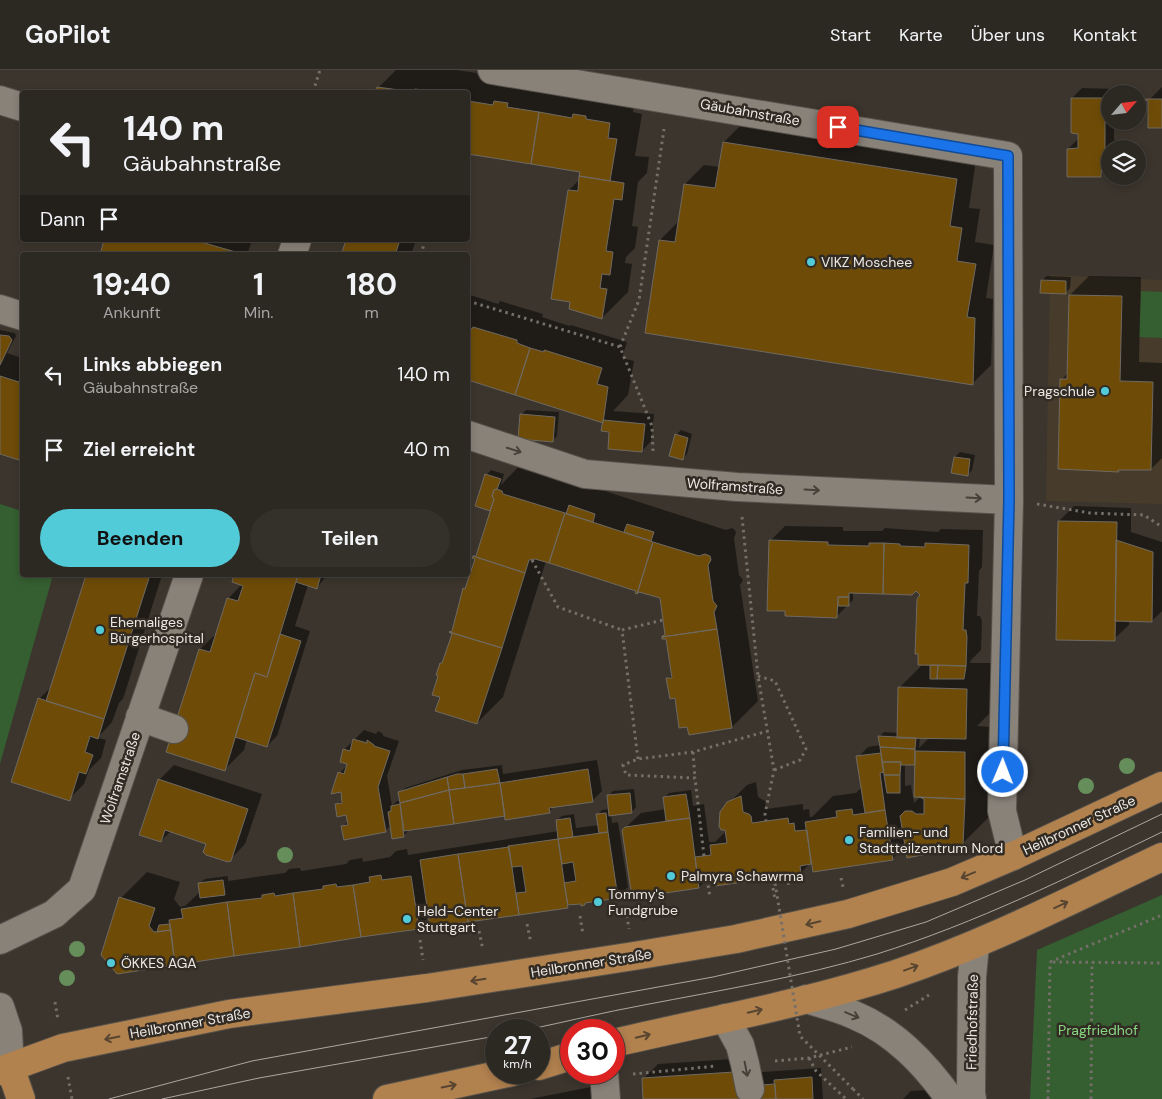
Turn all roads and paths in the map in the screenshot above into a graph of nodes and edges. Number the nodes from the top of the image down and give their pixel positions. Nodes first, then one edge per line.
1 (320, 70) edge
2 (492, 70) edge
3 (314, 90) edge
4 (668, 98) junction
5 (0, 100) edge
6 (20, 106) edge
7 (470, 302) edge
8 (0, 309) edge
9 (20, 315) edge
10 (620, 347) junction
11 (652, 426) dead end
12 (470, 436) edge
13 (737, 487) junction
14 (1009, 500) junction
15 (1162, 527) edge
16 (532, 560) dead end
17 (188, 577) edge
18 (663, 620) dead end
19 (622, 630) junction
20 (758, 676) junction
21 (140, 717) junction
22 (174, 729) dead end
23 (768, 731) junction
24 (693, 752) junction
25 (638, 759) junction
26 (774, 770) junction
27 (694, 778) junction
28 (1162, 786) edge
29 (766, 821) dead end
30 (704, 856) dead end
31 (1013, 856) junction
32 (1162, 857) edge
33 (787, 876) dead end
34 (774, 877) dead end
35 (707, 879) dead end
36 (789, 886) dead end
37 (710, 897) dead end
38 (1162, 915) edge
39 (0, 940) edge
40 (975, 945) junction
41 (1050, 962) junction
42 (1092, 962) junction
43 (1162, 963) edge
44 (806, 1000) junction
45 (0, 1008) edge
46 (725, 1018) junction
47 (625, 1041) edge
48 (809, 1058) dead end
49 (5, 1069) edge
50 (672, 1070) dead end
51 (485, 1078) edge
52 (625, 1078) edge
53 (750, 1089) dead end
54 (4, 1099) edge
55 (21, 1099) edge
56 (387, 1099) edge
57 (846, 1099) edge
58 (861, 1099) edge
59 (950, 1099) edge
60 (972, 1099) edge
61 (1048, 1099) edge
62 (1091, 1099) edge

1 - 3 path
2 - 4 street, Gäubahnstraße
4 - 10 path
4 - 14 street, Gäubahnstraße
5 - 6 street
7 - 10 path
8 - 9 street
10 - 11 path
12 -> 13 street, Wolframstraße
13 -> 14 street, Wolframstraße
13 - 20 path
14 - 15 path
14 - 31 street
16 - 19 path
17 - 21 street, Wolframstraße
18 - 19 path
19 - 25 path
20 - 23 path
20 - 26 path
21 - 22 street
21 - 39 street, Wolframstraße
23 - 24 path
23 - 26 path
24 - 25 path
24 - 27 path
25 - 27 path
26 - 29 path
27 - 30 path
28 - 31 main road, Heilbronner Straße
31 -> 49 main road, Heilbronner Straße
40 -> 32 main road
33 - 36 path
34 - 58 path, bridge
35 - 37 path
38 - 41 path
44 -> 40 main road
40 - 60 street, Friedhofstraße
41 - 42 path
41 - 61 path
42 - 43 path
42 - 62 path
46 -> 44 main road
44 -> 59 street
45 - 49 street
47 -> 46 main road
46 -> 53 street
48 - 57 path
49 - 54 main road
49 - 55 main road
50 - 52 path
56 -> 51 main road

